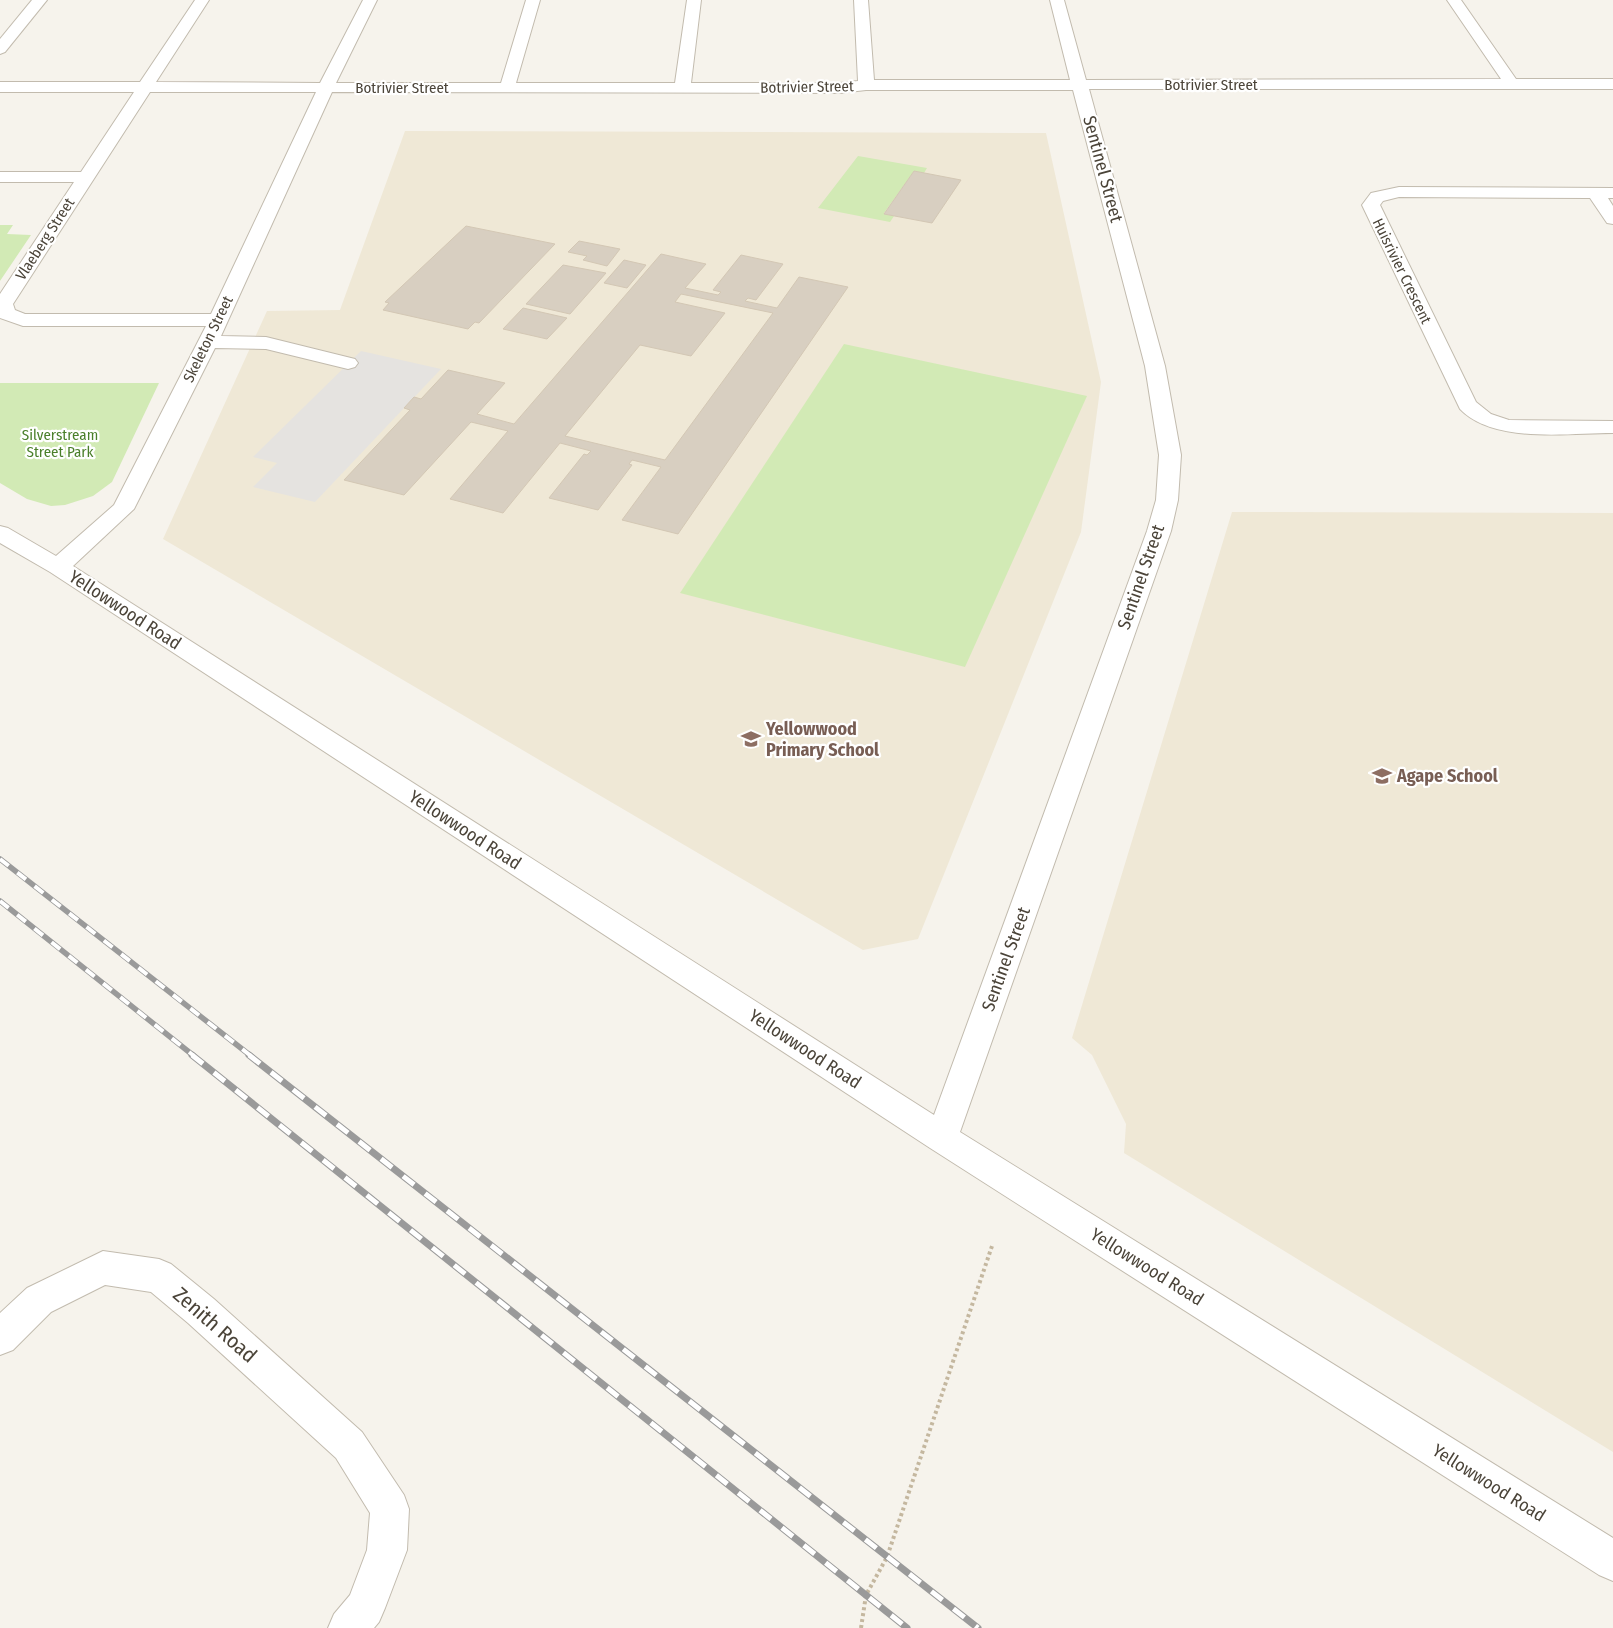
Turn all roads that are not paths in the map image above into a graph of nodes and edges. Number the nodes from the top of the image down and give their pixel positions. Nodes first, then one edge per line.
1 (40, 0) edge
2 (202, 0) edge
3 (370, 0) edge
4 (533, 0) edge
5 (694, 0) edge
6 (861, 0) edge
7 (1057, 0) edge
8 (1454, 0) edge
9 (0, 49) edge
10 (1511, 83) junction
11 (1613, 84) edge
12 (1080, 85) junction
13 (866, 86) junction
14 (0, 87) edge
15 (145, 87) junction
16 (326, 88) junction
17 (507, 88) junction
18 (682, 88) junction
19 (0, 177) edge
20 (85, 177) junction
21 (1604, 193) edge
22 (1613, 219) edge
23 (218, 320) junction
24 (208, 342) junction
25 (348, 363) dead end
26 (1613, 427) edge
27 (0, 533) edge
28 (58, 567) junction
29 (942, 1138) junction
30 (0, 1337) edge
31 (1613, 1561) edge
32 (348, 1628) edge

1 - 9 street
2 - 15 street, Vlaeberg Street
3 - 16 street, Skeleton Street
4 - 17 street
5 - 18 street
6 - 13 street
7 - 12 street, Sentinel Street
8 - 10 street
10 - 11 street, Botrivier Street
10 - 12 street, Botrivier Street
12 - 13 street, Botrivier Street
12 - 29 street, Sentinel Street
13 - 18 street, Botrivier Street
14 - 15 street, Botrivier Street
15 - 16 street, Botrivier Street
15 - 20 street, Vlaeberg Street
16 - 17 street, Botrivier Street
16 - 23 street, Skeleton Street
17 - 18 street, Botrivier Street
19 - 20 street
20 - 23 street, Vlaeberg Street
21 - 22 street, Huisrivier Crescent
21 - 26 street, Huisrivier Crescent
23 - 24 street, Skeleton Street
24 - 25 street
24 - 28 street, Skeleton Street
27 - 28 street, Yellowwood Road
28 - 29 street, Yellowwood Road
29 - 31 street, Yellowwood Road
30 - 32 street, Zenith Road

